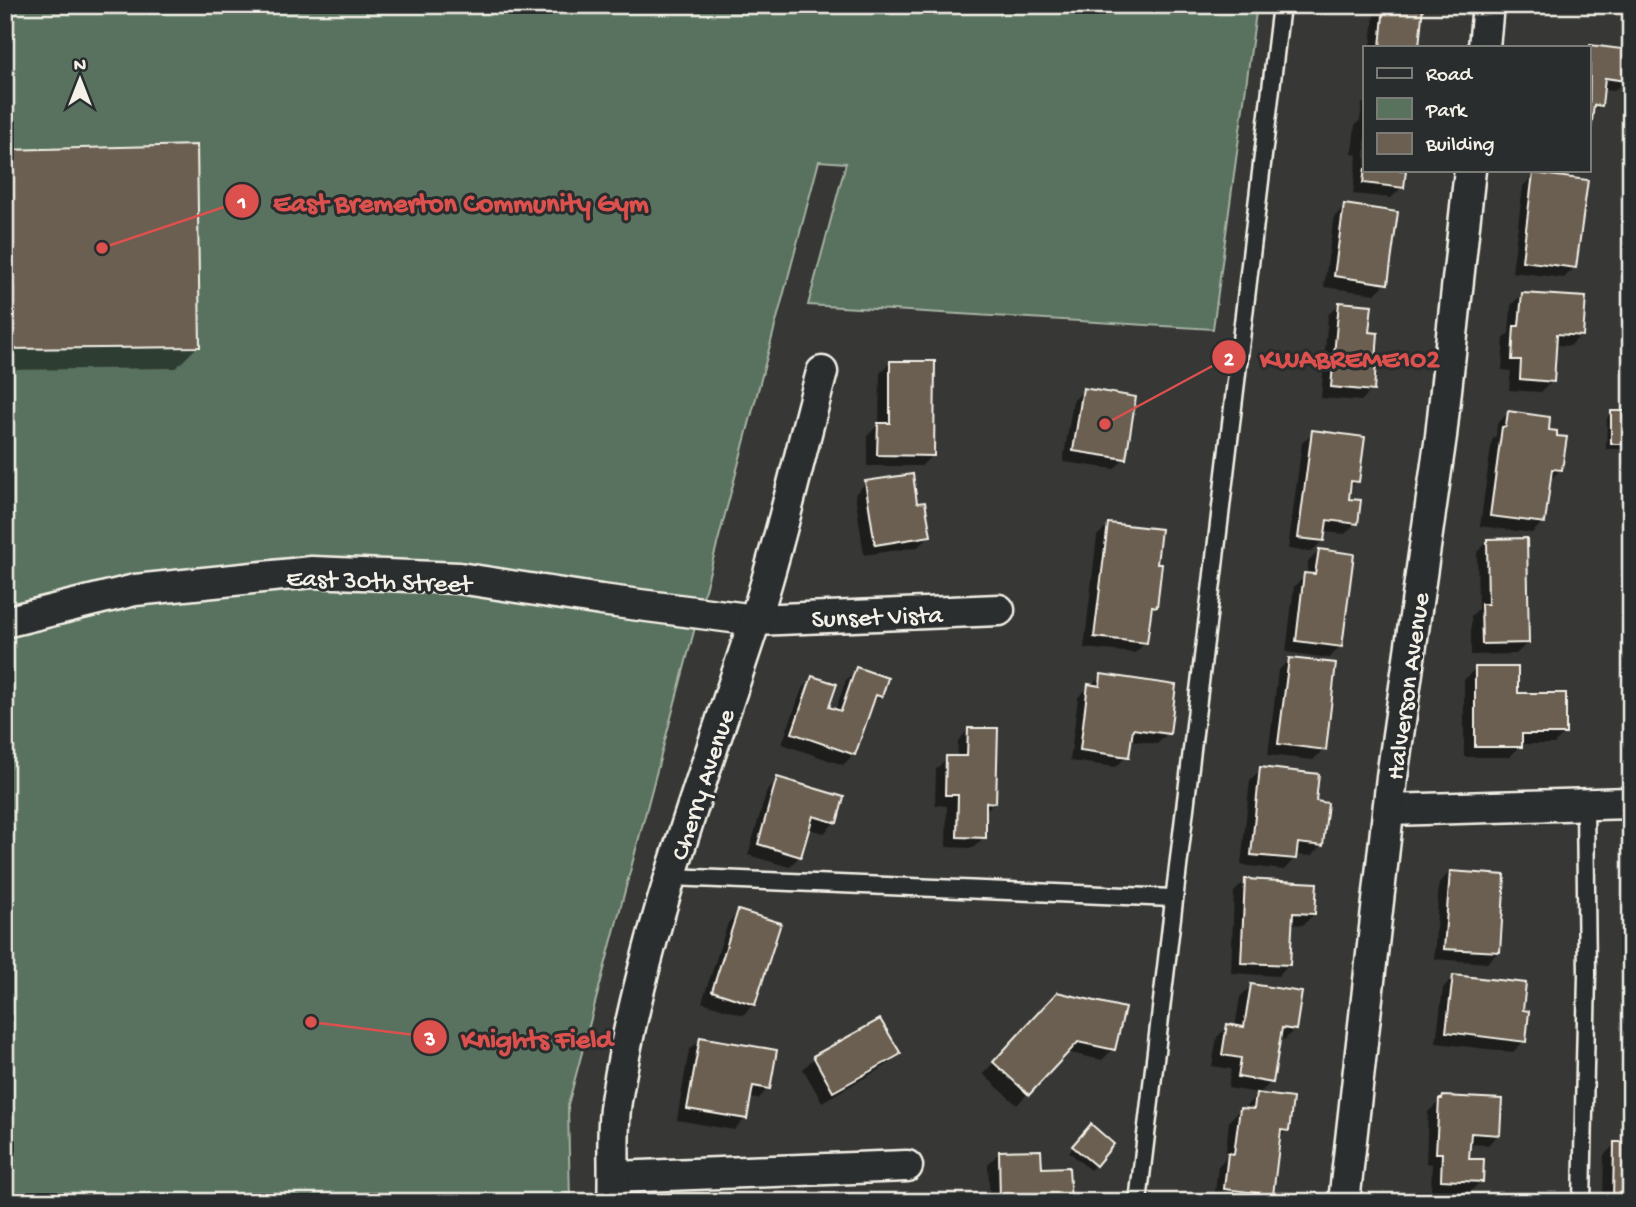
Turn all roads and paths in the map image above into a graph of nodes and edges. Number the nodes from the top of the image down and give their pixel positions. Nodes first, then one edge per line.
1 (1280, 5) edge
2 (1488, 5) edge
3 (1484, 46) edge
4 (1470, 172) edge
5 (822, 372) dead end
6 (999, 610) dead end
7 (755, 620) junction
8 (5, 622) edge
9 (1631, 803) edge
10 (1585, 804) junction
11 (1389, 810) junction
12 (671, 877) junction
13 (1173, 898) junction
14 (907, 1166) dead end
15 (614, 1189) edge
16 (1138, 1202) edge
17 (1344, 1202) edge
18 (1583, 1202) edge

1 - 13 lane
2 - 3 street
4 - 11 street, Halverson Avenue
5 - 7 street, Cherry Avenue
6 - 7 street, Sunset Vista
7 - 8 street, East 30th Street
7 - 12 street, Cherry Avenue
9 - 10 street
10 - 11 street
10 - 18 lane
11 - 17 street, Halverson Avenue
12 - 13 lane
12 - 15 street, Cherry Avenue
13 - 16 lane
14 - 15 street

